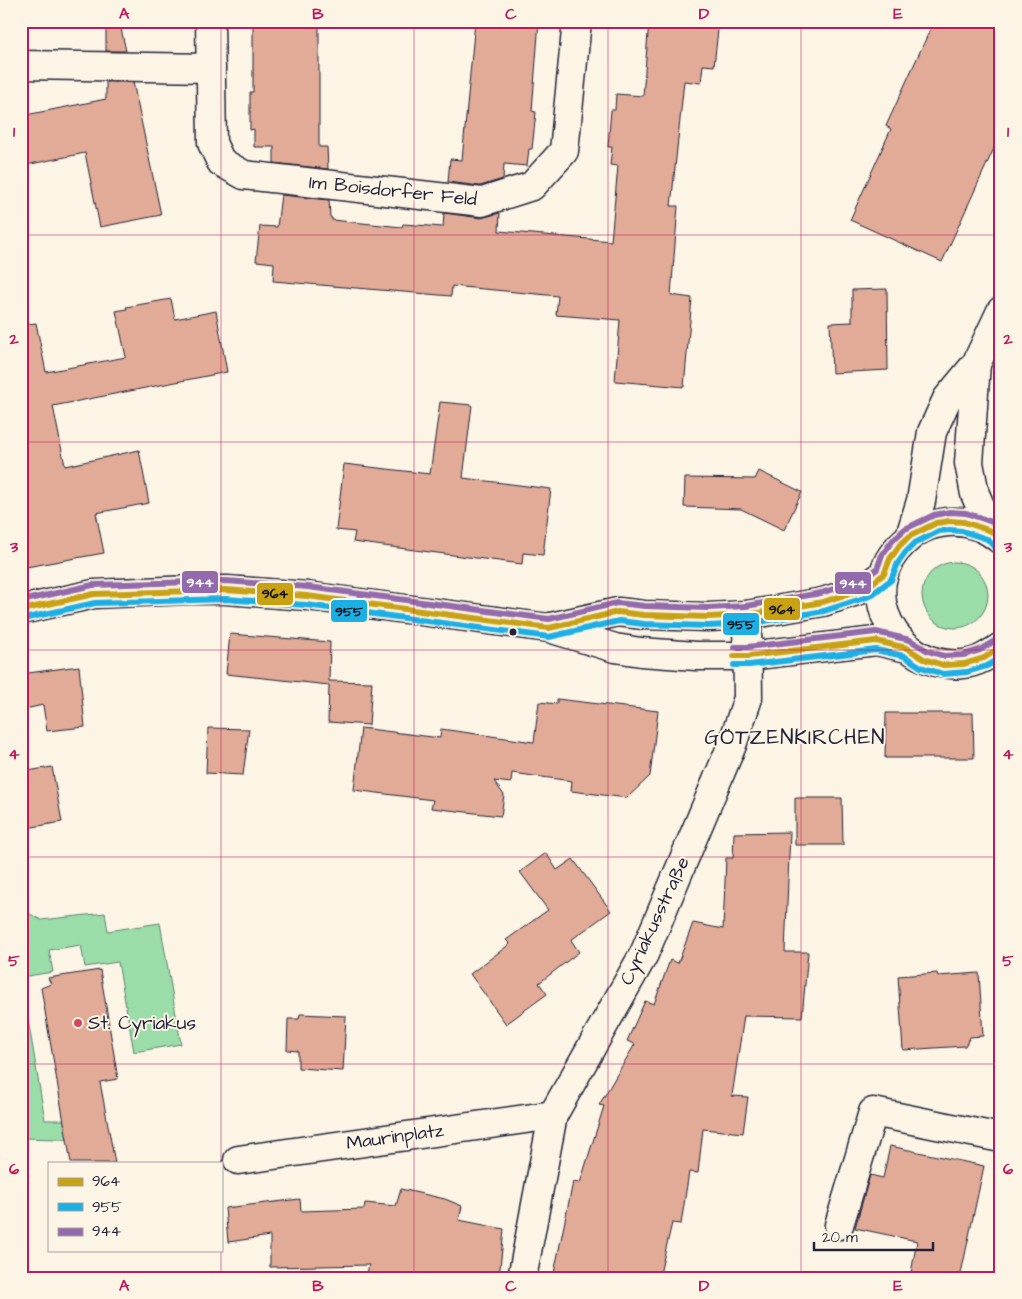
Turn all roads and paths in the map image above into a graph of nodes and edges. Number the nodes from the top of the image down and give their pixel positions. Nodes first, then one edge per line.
1 (210, 21) edge
2 (577, 21) edge
3 (21, 65) edge
4 (211, 68) junction
5 (1001, 311) edge
6 (976, 364) junction
7 (910, 536) junction
8 (996, 536) edge
9 (884, 574) junction
10 (21, 610) edge
11 (747, 615) junction
12 (549, 628) junction
13 (1001, 647) edge
14 (907, 648) junction
15 (748, 656) junction
16 (553, 1115) junction
17 (1001, 1138) edge
18 (238, 1160) dead end
19 (839, 1225) dead end
20 (522, 1278) edge

1 - 4 street, Im Boisdorfer Feld
2 - 4 street, Im Boisdorfer Feld
3 - 4 street
5 - 6 street
6 - 7 street
6 - 8 street
7 - 8 street
7 - 9 street
9 - 11 street
9 - 14 street
10 - 12 street
11 - 12 street
11 - 15 street, Cyriakusstraße
12 - 15 street
13 - 14 street
14 - 15 street
15 - 16 street, Cyriakusstraße
16 - 18 street, Maurinplatz
16 - 20 street, Cyriakusstraße
17 - 19 street

